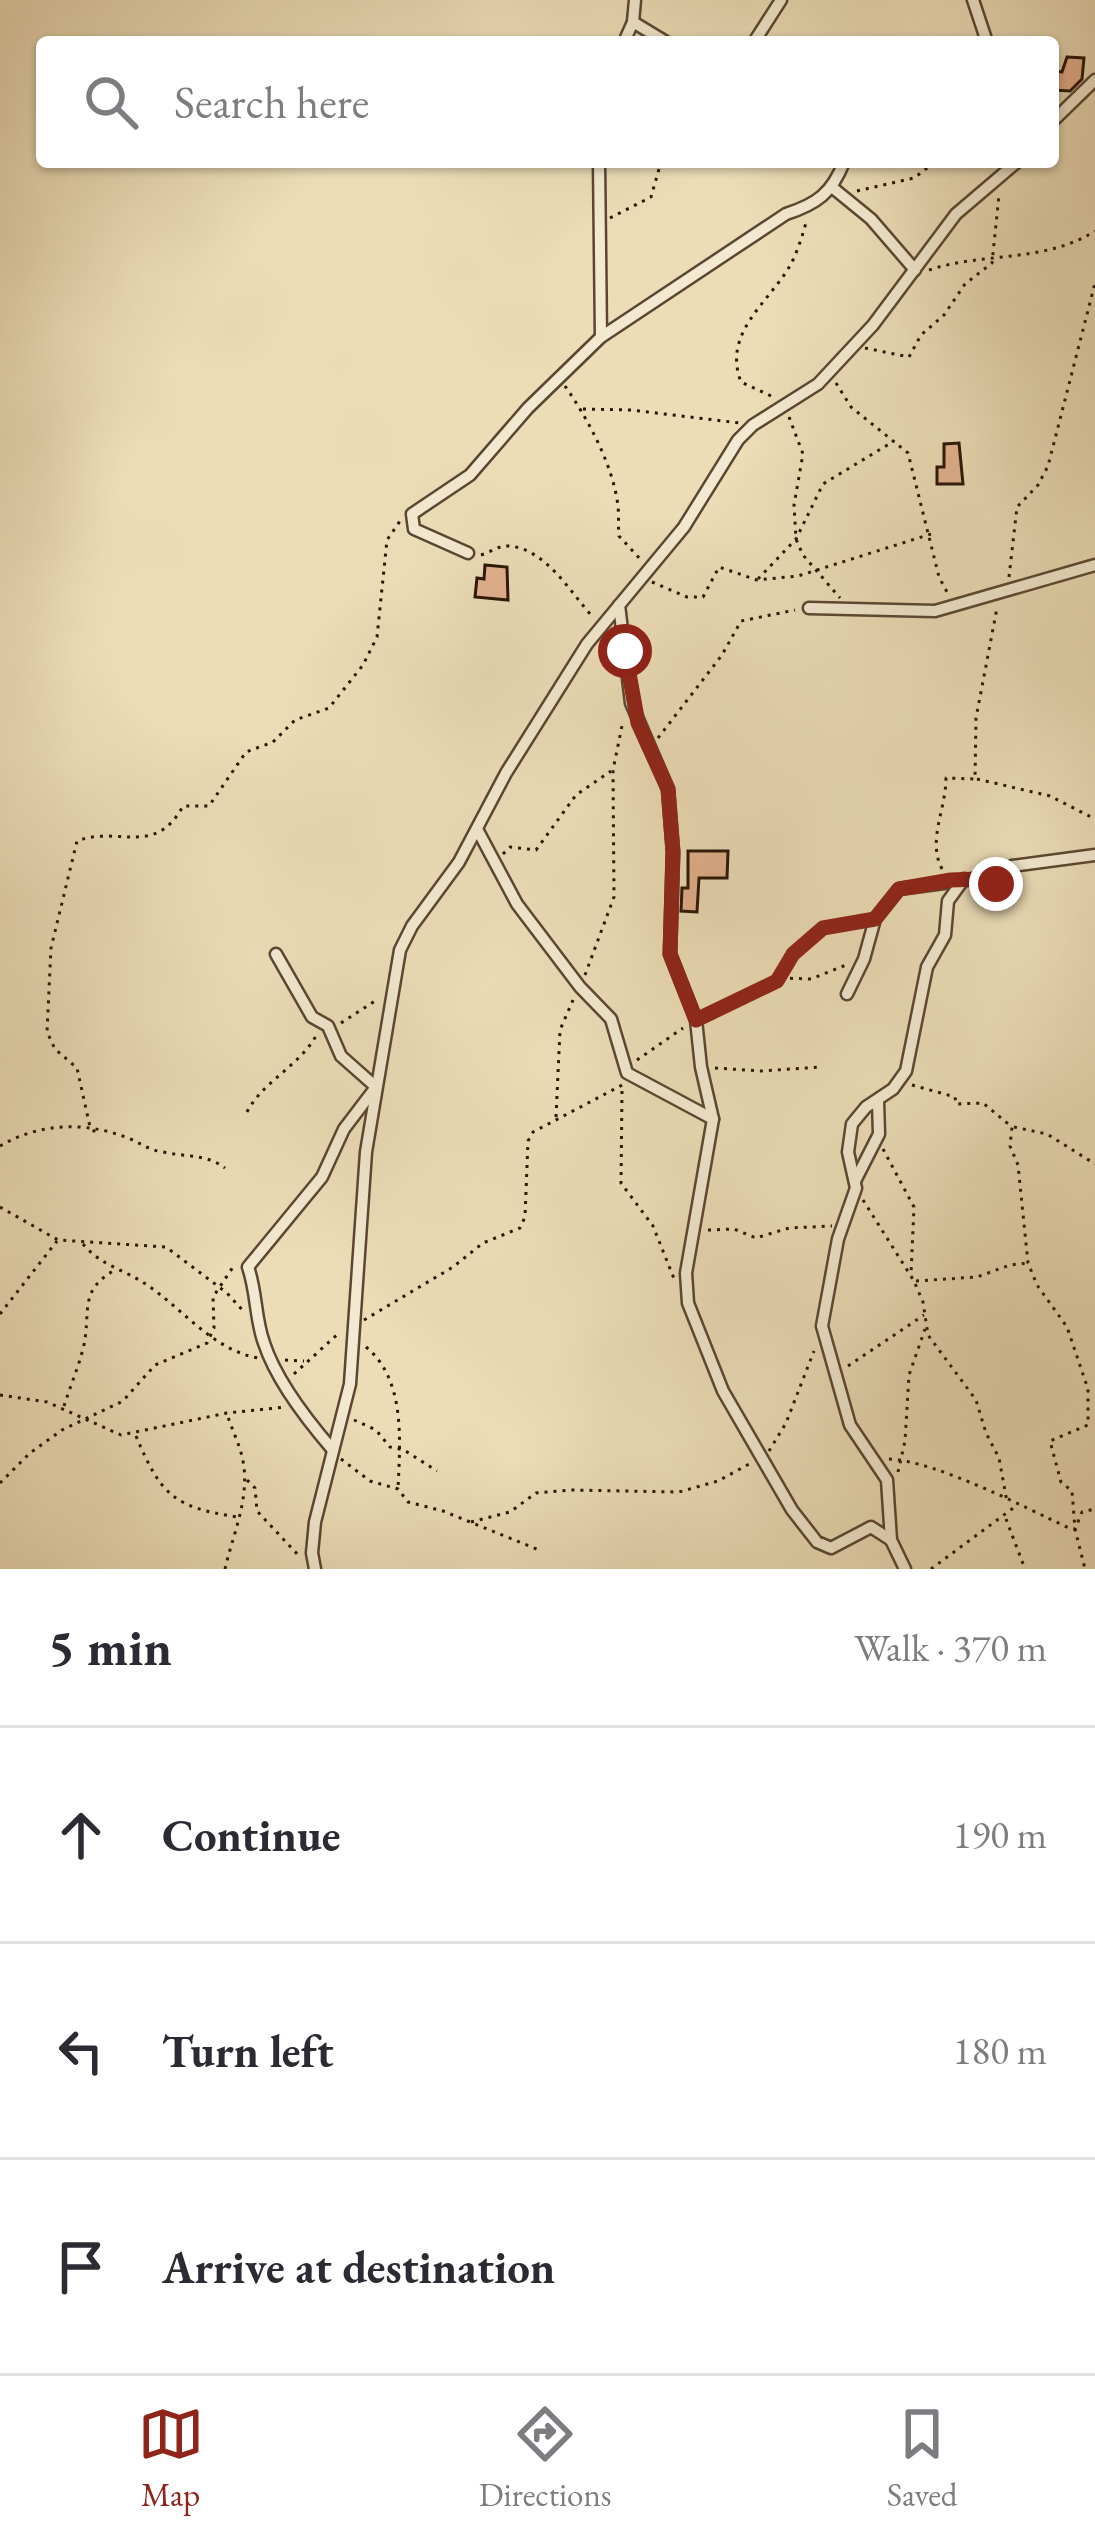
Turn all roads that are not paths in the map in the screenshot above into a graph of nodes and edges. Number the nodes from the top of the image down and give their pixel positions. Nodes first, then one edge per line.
1 (635, 0) edge
2 (781, 0) edge
3 (973, 0) edge
4 (633, 22) junction
5 (627, 36) edge
6 (656, 36) edge
7 (758, 36) edge
8 (985, 36) edge
9 (1095, 80) edge
10 (1059, 115) edge
11 (599, 168) edge
12 (843, 168) edge
13 (1010, 168) edge
14 (838, 191) junction
15 (912, 273) junction
16 (601, 337) junction
17 (468, 553) road end
18 (1095, 565) edge
19 (619, 604) junction
20 (809, 608) road end
21 (477, 829) junction
22 (1095, 855) edge
23 (957, 879) junction
24 (276, 953) dead end
25 (847, 994) dead end
26 (376, 1087) junction
27 (878, 1101) junction
28 (713, 1119) junction
29 (855, 1185) junction
30 (332, 1449) junction
31 (891, 1540) junction
32 (314, 1568) edge
33 (905, 1569) edge

1 - 4 street
2 - 7 street
3 - 8 street
4 - 5 street
4 - 6 street
9 - 10 street
11 - 16 street
12 - 14 street
13 - 15 street
14 - 15 street
14 - 16 street
15 - 19 street
16 - 17 street
18 - 20 street
19 - 21 street
19 - 28 street
21 - 26 street
21 - 28 street
22 - 23 street
23 - 25 street
23 - 27 street
24 - 26 street
26 - 30 street
26 - 30 street
27 - 29 street
27 - 29 street
28 - 31 street
29 - 31 street
30 - 32 street
31 - 33 street

